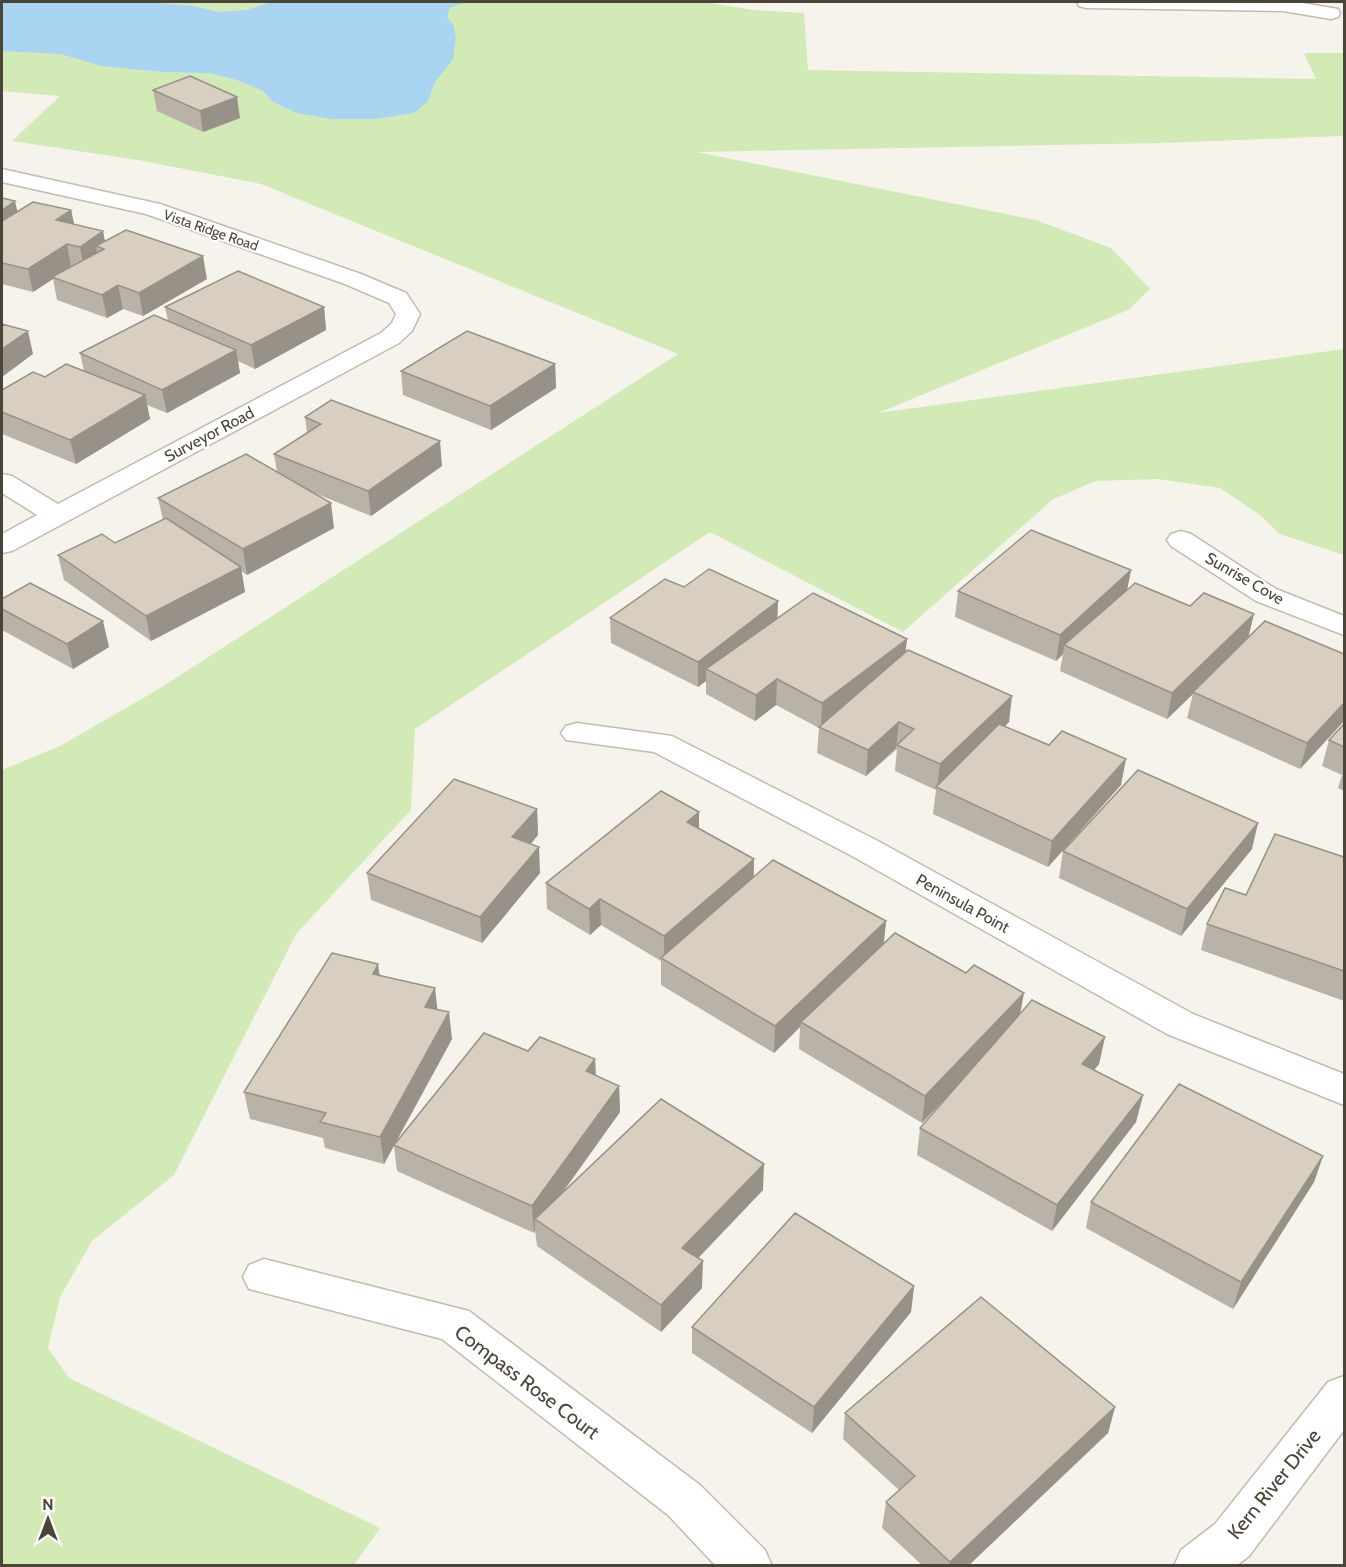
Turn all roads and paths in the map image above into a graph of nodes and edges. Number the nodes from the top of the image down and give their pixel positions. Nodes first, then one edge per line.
1 (1086, 2) edge
2 (1331, 13) dead end
3 (2, 177) edge
4 (408, 314) joint
5 (2, 482) edge
6 (57, 515) junction
7 (1181, 540) dead end
8 (2, 545) edge
9 (1344, 626) edge
10 (578, 733) dead end
11 (1344, 1090) edge
12 (264, 1277) dead end
13 (1344, 1396) edge
14 (748, 1566) edge
15 (1198, 1566) edge

1 - 2 street
3 - 4 street, Vista Ridge Road
4 - 6 street, Surveyor Road
5 - 6 street
6 - 8 street, Surveyor Road
7 - 9 street, Sunrise Cove
10 - 11 street, Peninsula Point
12 - 14 street, Compass Rose Court
13 - 15 street, Kern River Drive

